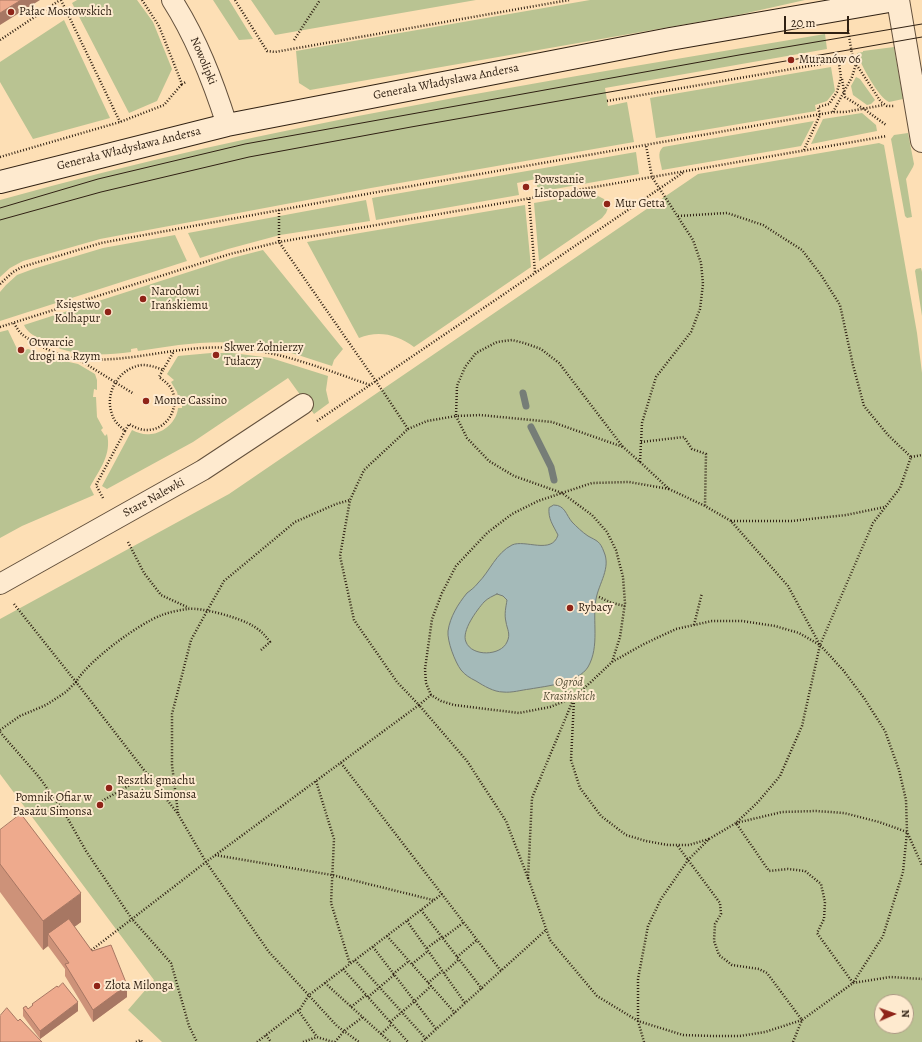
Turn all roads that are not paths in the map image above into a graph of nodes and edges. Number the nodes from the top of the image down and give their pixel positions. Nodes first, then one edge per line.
1 (172, 0) edge
2 (896, 0) edge
3 (227, 125) junction
4 (922, 141) edge
5 (0, 182) edge
6 (303, 404) dead end
7 (0, 584) edge

1 - 3 street, Nowolipki
2 - 3 main road, Generała Władysława Andersa
2 - 4 main road
3 - 5 main road, Generała Władysława Andersa
6 - 7 street, Stare Nalewki

